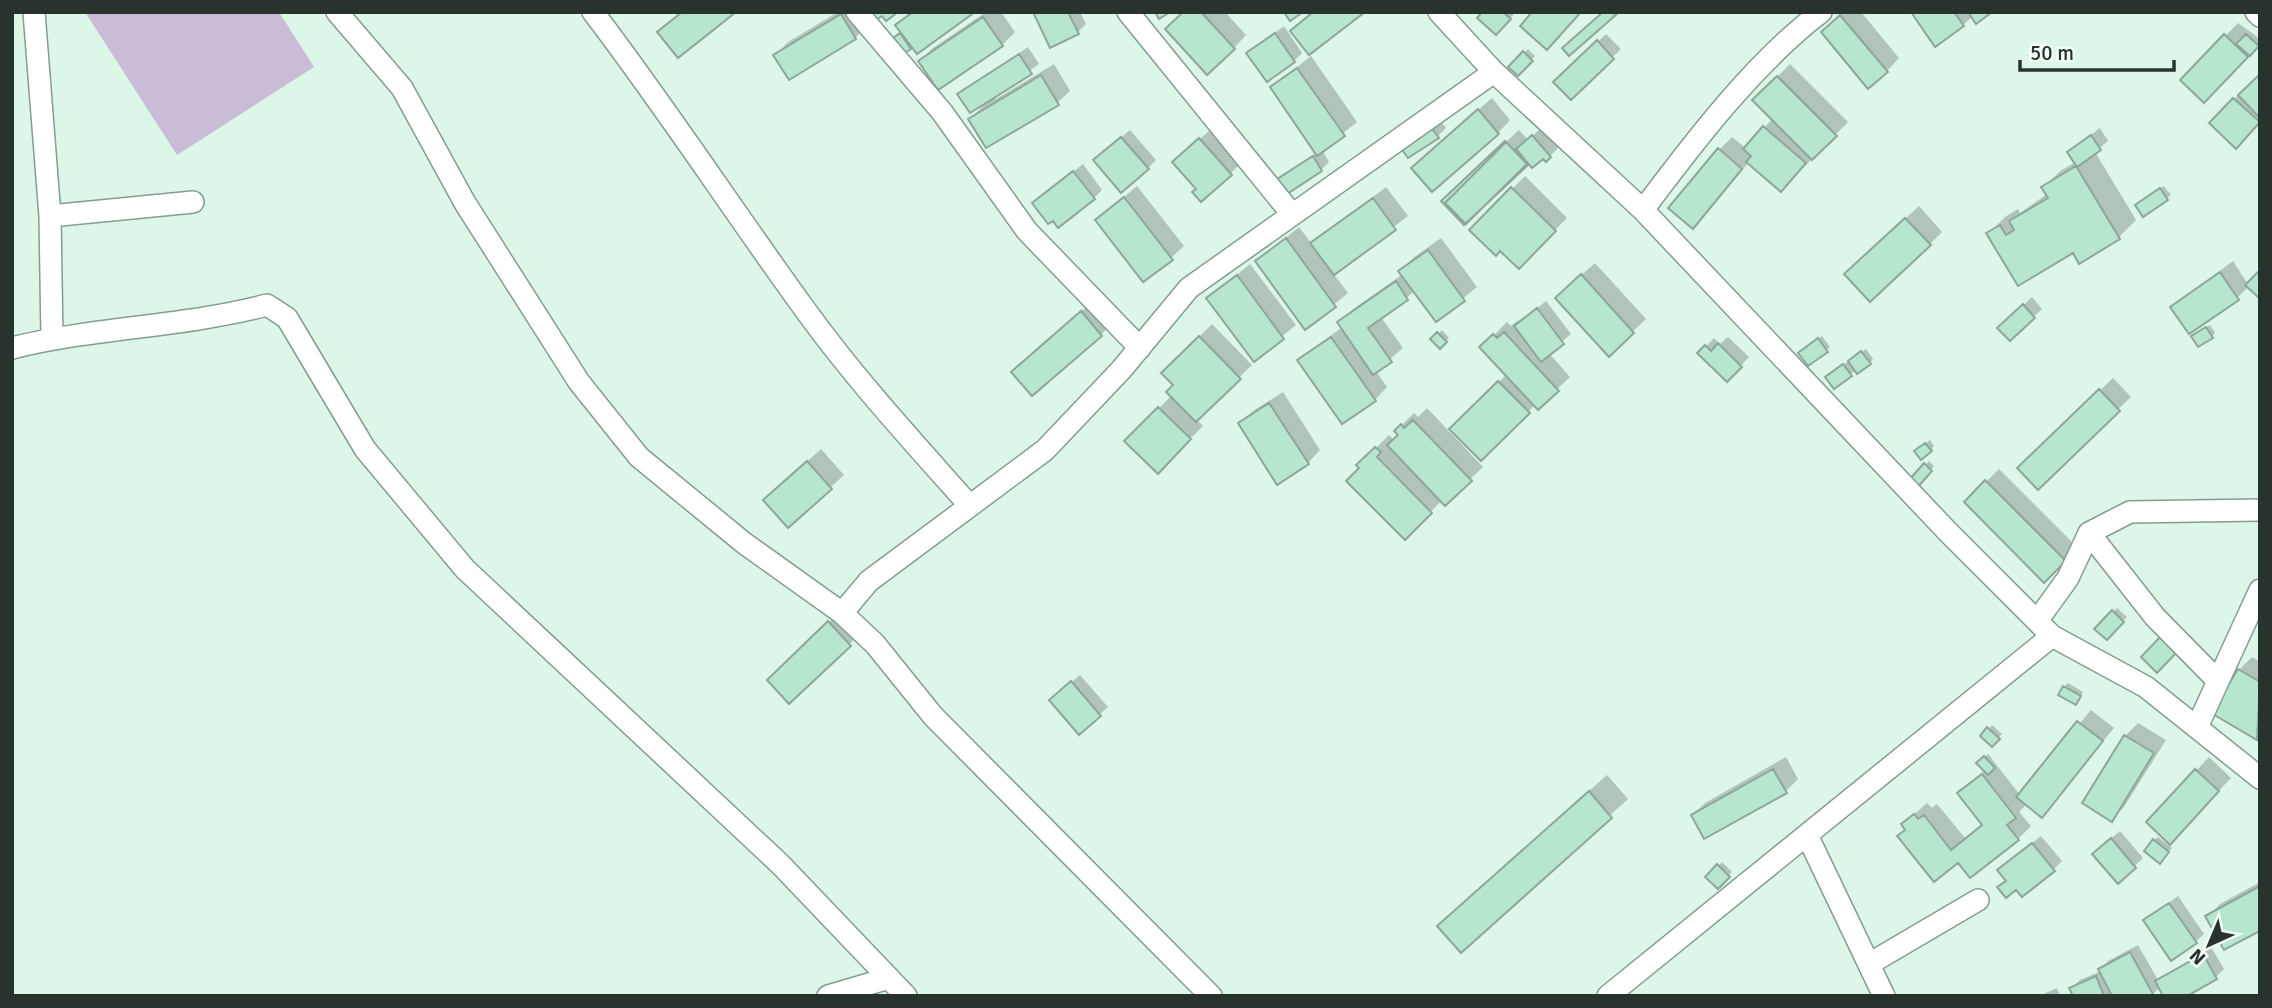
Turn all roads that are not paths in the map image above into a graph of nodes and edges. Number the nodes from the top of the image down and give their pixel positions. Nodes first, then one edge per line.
1 (34, 12) edge
2 (337, 12) edge
3 (593, 12) edge
4 (857, 12) edge
5 (1128, 12) edge
6 (1439, 12) edge
7 (1821, 12) edge
8 (2256, 12) edge
9 (2260, 16) edge
10 (1494, 72) junction
11 (193, 202) dead end
12 (1643, 210) junction
13 (1290, 213) junction
14 (50, 216) junction
15 (52, 338) junction
16 (12, 348) edge
17 (1140, 348) junction
18 (970, 506) junction
19 (2260, 510) edge
20 (2089, 533) junction
21 (2260, 590) edge
22 (842, 612) junction
23 (2044, 629) junction
24 (2218, 681) junction
25 (2197, 727) junction
26 (2260, 778) edge
27 (1807, 835) junction
28 (1978, 900) dead end
29 (1869, 964) junction
30 (889, 978) junction
31 (828, 996) edge
32 (906, 996) edge
33 (1212, 996) edge
34 (1608, 996) edge
35 (1884, 996) edge

1 - 14 street
2 - 22 street
3 - 18 street
4 - 17 street
5 - 13 street
6 - 10 street
7 - 12 street
8 - 9 street
10 - 12 street
10 - 13 street
11 - 14 street
12 - 23 street
13 - 17 street
14 - 15 street
15 - 16 street
15 - 30 street
17 - 18 street
18 - 22 street
19 - 20 street
20 - 23 street
20 - 24 street
21 - 24 street
22 - 33 street
23 - 25 street
23 - 27 street
24 - 25 street
25 - 26 street
27 - 29 street
27 - 34 street
28 - 29 street
29 - 35 street
30 - 31 street
30 - 32 street

